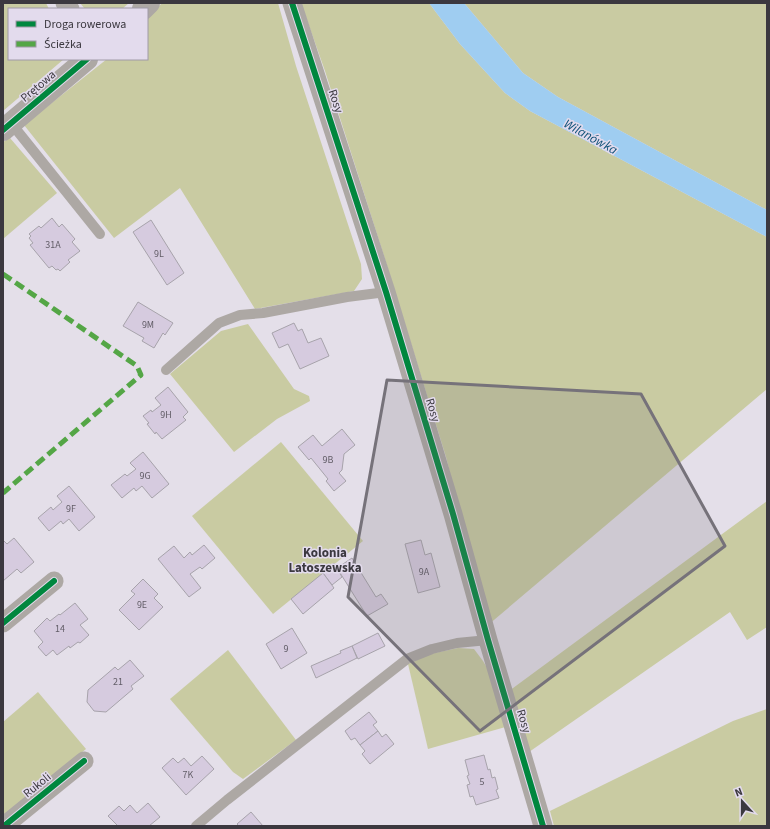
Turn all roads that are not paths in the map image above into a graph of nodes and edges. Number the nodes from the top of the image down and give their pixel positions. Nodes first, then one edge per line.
1 (292, 3) edge
2 (86, 60) edge
3 (7, 127) edge
4 (100, 234) dead end
5 (386, 292) junction
6 (166, 370) dead end
7 (54, 581) dead end
8 (3, 623) edge
9 (488, 640) junction
10 (84, 761) dead end
11 (4, 826) edge
12 (196, 826) edge
13 (543, 826) edge

1 - 5 street, Rosy
2 - 3 street, Prętowa
3 - 4 lane
5 - 6 lane
5 - 9 street, Rosy
7 - 8 street
9 - 12 lane
9 - 13 street, Rosy
10 - 11 street, Rukoli

